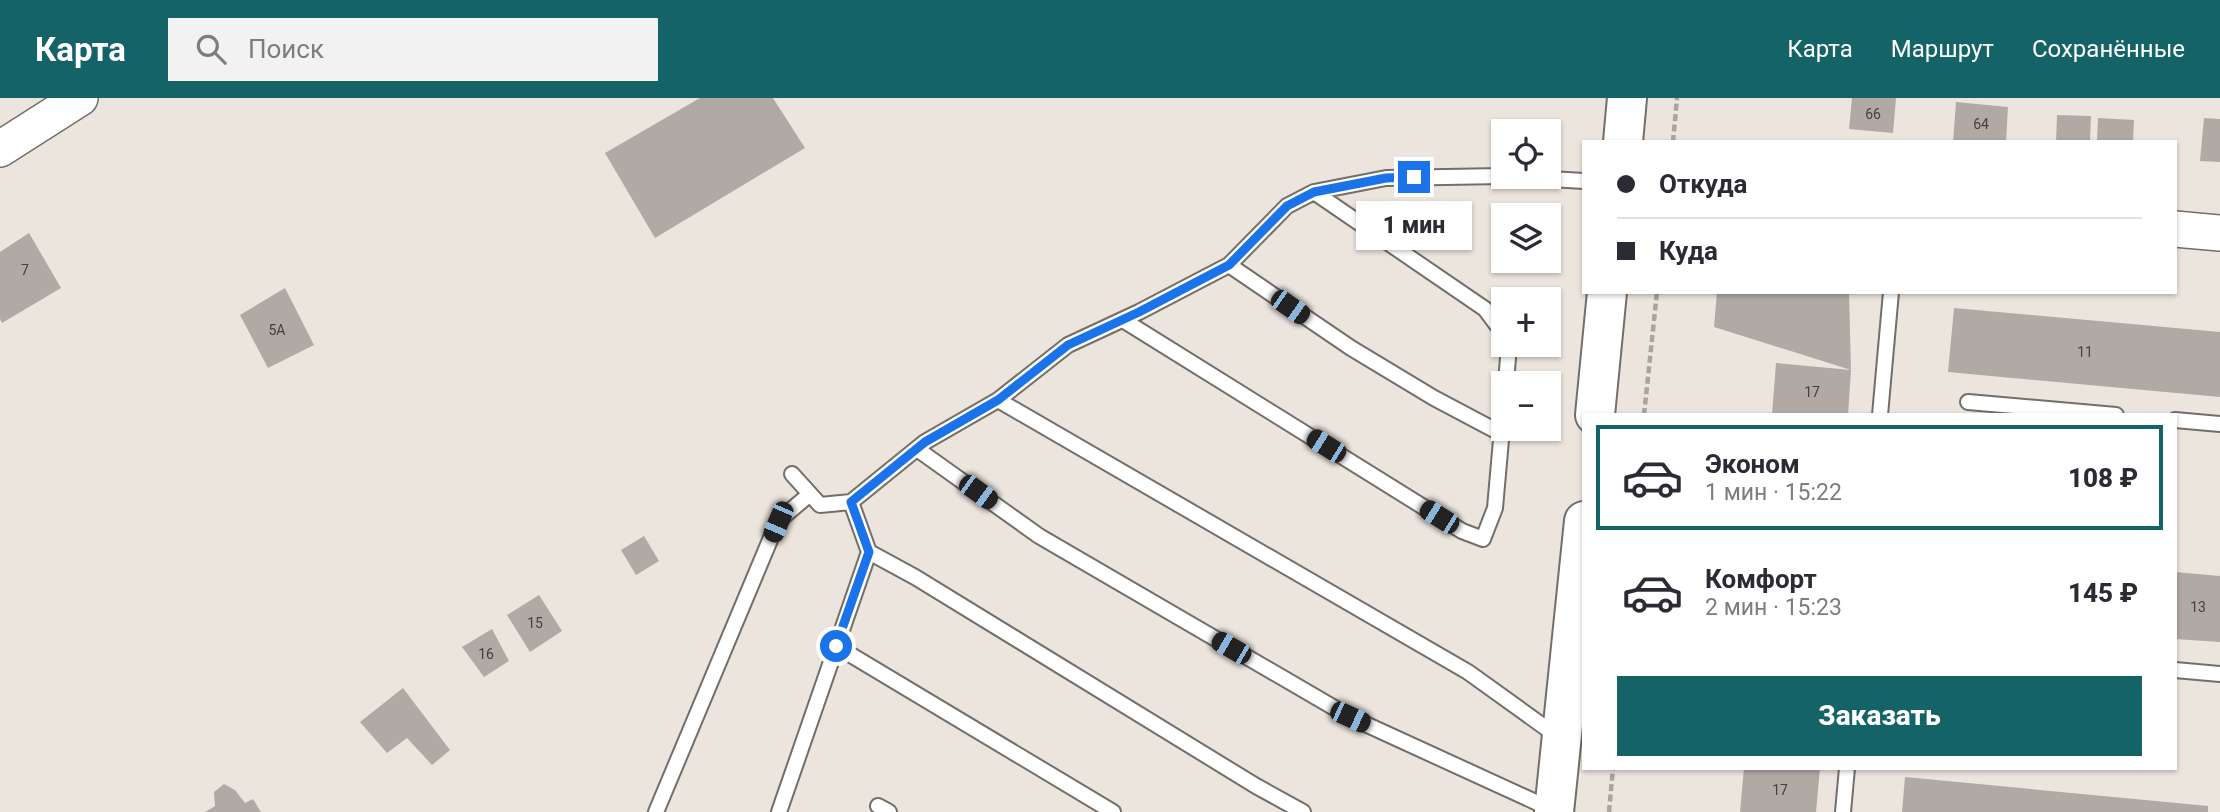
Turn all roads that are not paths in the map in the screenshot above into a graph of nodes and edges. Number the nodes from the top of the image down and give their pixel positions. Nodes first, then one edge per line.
1 (80, 98) edge
2 (1628, 98) edge
3 (1623, 140) edge
4 (0, 149) edge
5 (1491, 176) edge
6 (1561, 180) edge
7 (1582, 181) edge
8 (1314, 192) junction
9 (2177, 229) edge
10 (2220, 233) edge
11 (1229, 265) junction
12 (1607, 294) edge
13 (1891, 294) edge
14 (1491, 317) edge
15 (1123, 320) junction
16 (998, 400) junction
17 (1968, 401) dead end
18 (1595, 413) edge
19 (1880, 413) edge
20 (2095, 413) edge
21 (2177, 420) edge
22 (2220, 424) edge
23 (1491, 428) edge
24 (1501, 441) edge
25 (917, 449) junction
26 (792, 474) dead end
27 (810, 494) junction
28 (851, 502) junction
29 (1582, 541) edge
30 (869, 552) junction
31 (836, 646) junction
32 (2177, 670) edge
33 (2220, 674) edge
34 (1562, 739) junction
35 (1847, 770) edge
36 (1554, 811) edge
37 (656, 812) edge
38 (779, 812) edge
39 (1113, 812) edge
40 (1303, 812) edge
41 (1843, 812) edge

1 - 4 street
2 - 3 main road
5 - 8 lane
6 - 7 lane
8 - 11 lane
8 - 14 lane
9 - 10 street
11 - 15 lane
11 - 23 lane
12 - 18 main road
13 - 19 lane
15 - 16 lane
15 - 24 lane
16 - 25 lane
16 - 34 lane
17 - 20 lane
21 - 22 lane
25 - 28 lane
25 - 36 lane
26 - 27 lane
27 - 28 lane
27 - 37 lane
28 - 30 lane
29 - 34 main road
30 - 31 lane
30 - 40 lane
31 - 38 lane
31 - 39 lane
32 - 33 lane
34 - 36 main road
35 - 41 lane

